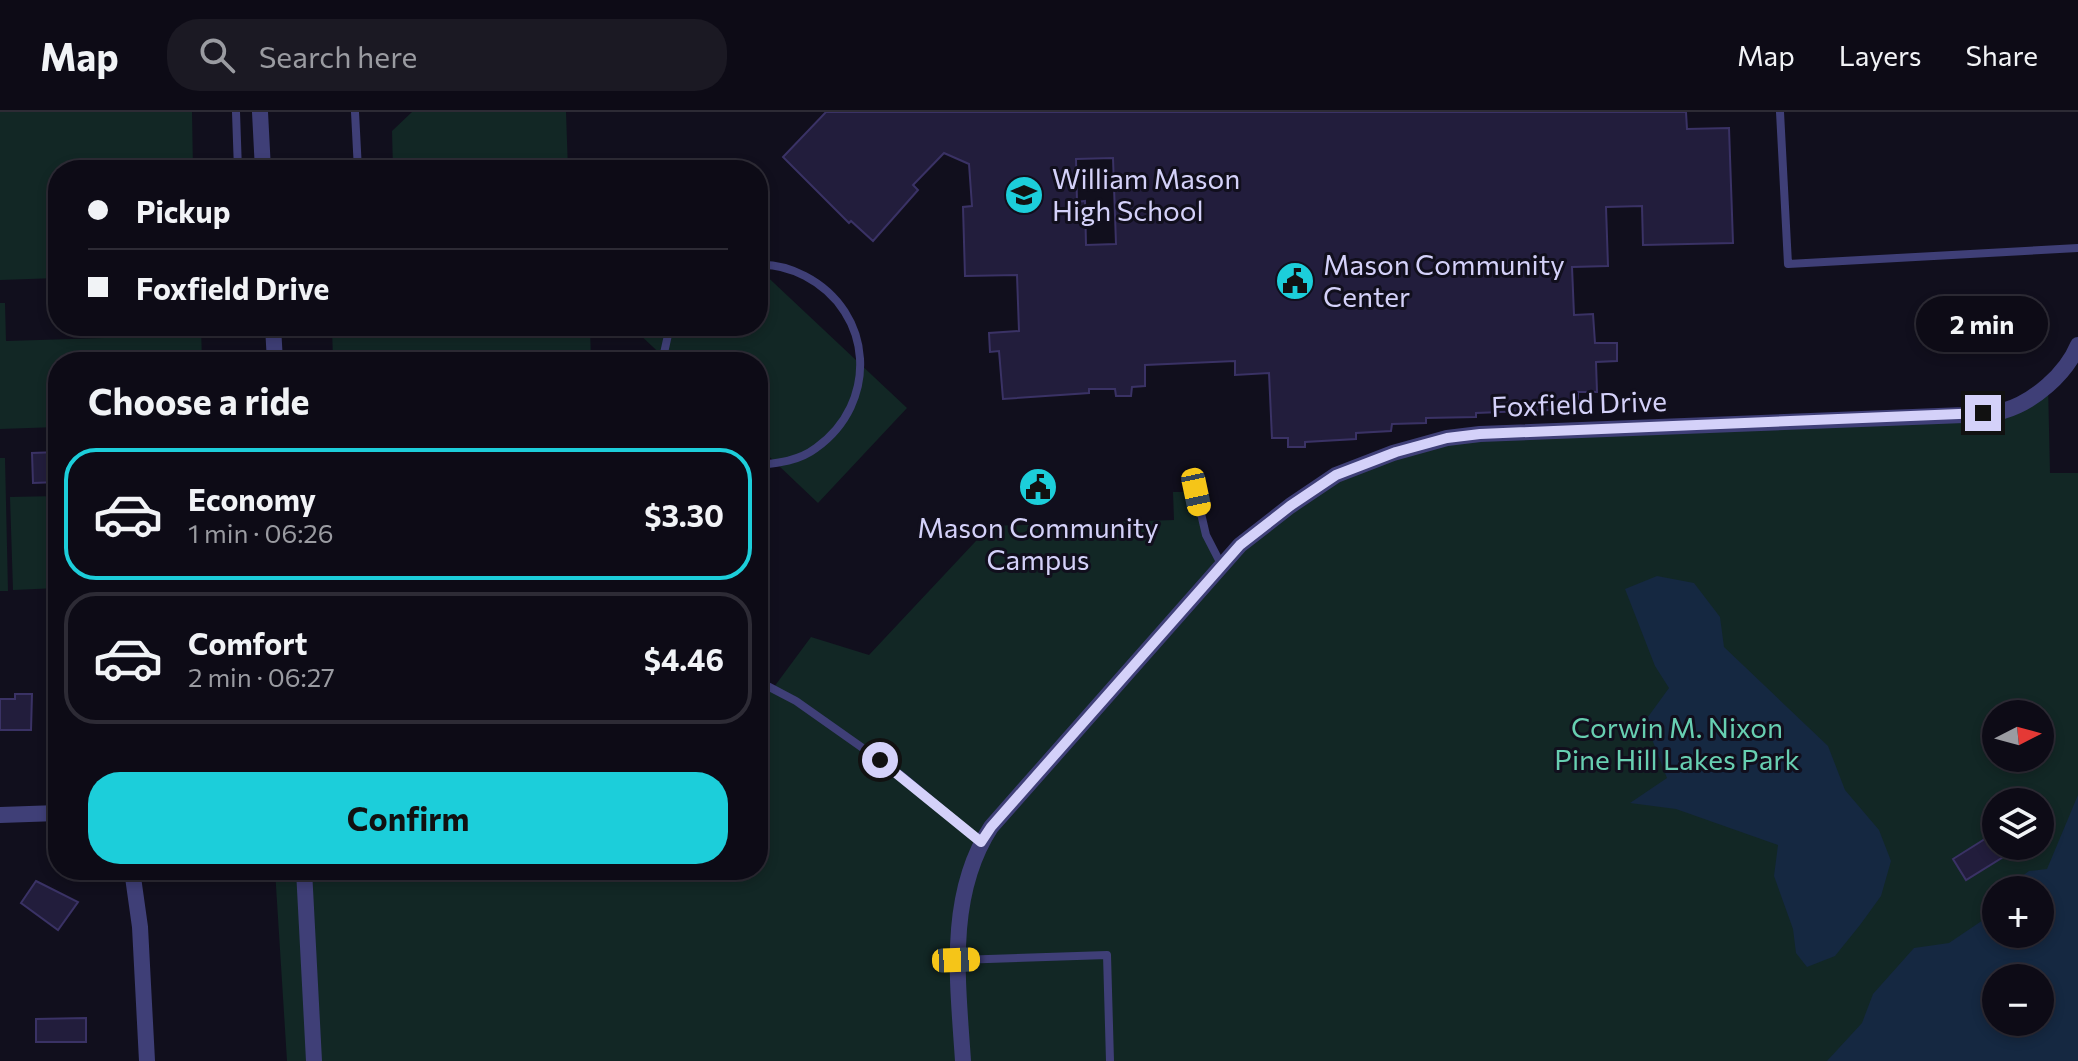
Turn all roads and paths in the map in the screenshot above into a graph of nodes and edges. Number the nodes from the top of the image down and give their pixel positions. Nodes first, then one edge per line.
1 (236, 112) edge
2 (260, 112) edge
3 (355, 112) edge
4 (1780, 112) edge
5 (238, 160) edge
6 (262, 160) edge
7 (357, 160) edge
8 (2078, 248) edge
9 (768, 266) edge
10 (2078, 345) edge
11 (768, 464) edge
12 (1196, 492) dead end
13 (1222, 566) junction
14 (768, 686) edge
15 (48, 813) edge
16 (0, 815) edge
17 (981, 842) junction
18 (133, 880) edge
19 (305, 880) edge
20 (956, 960) junction
21 (147, 1061) edge
22 (314, 1061) edge
23 (963, 1061) edge
24 (1110, 1061) edge

1 - 5 lane
2 - 6 street
3 - 7 lane
4 - 8 lane
9 - 11 lane
10 - 13 street, Foxfield Drive
12 - 13 lane
13 - 17 street, Foxfield Drive
14 - 17 lane
15 - 16 street
17 - 20 street, Foxfield Drive
18 - 21 street
19 - 22 street
20 - 23 street, Foxfield Drive
20 - 24 lane

